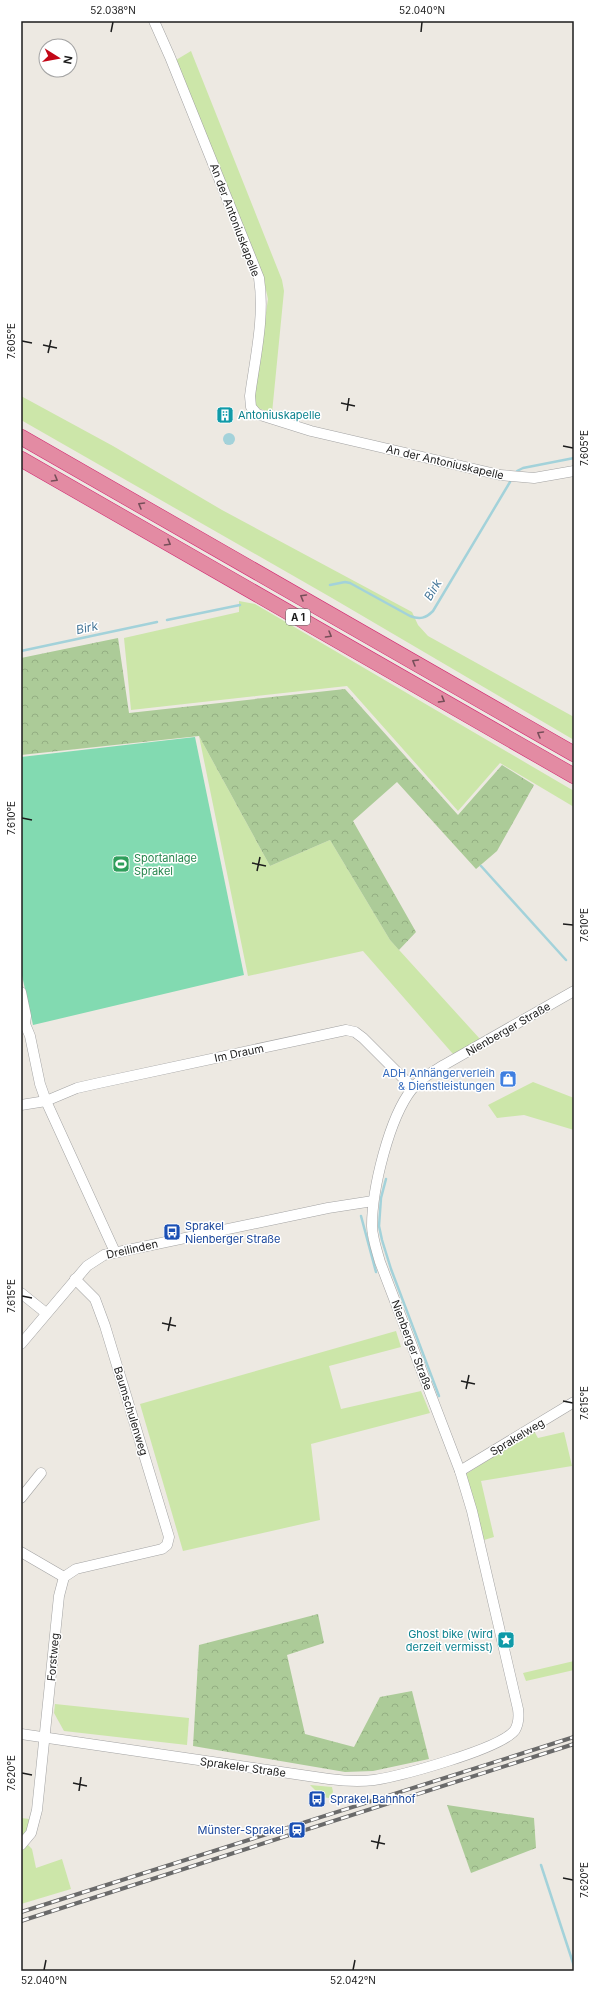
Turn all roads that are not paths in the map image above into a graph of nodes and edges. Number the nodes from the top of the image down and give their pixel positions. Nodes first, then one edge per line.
1 (154, 21) edge
2 (21, 437) edge
3 (21, 459) edge
4 (574, 471) edge
5 (574, 754) edge
6 (574, 776) edge
7 (21, 992) edge
8 (574, 992) edge
9 (413, 1088) junction
10 (46, 1100) junction
11 (21, 1105) edge
12 (373, 1201) junction
13 (115, 1252) junction
14 (75, 1279) junction
15 (21, 1293) edge
16 (46, 1313) junction
17 (21, 1344) edge
18 (574, 1402) edge
19 (460, 1471) junction
20 (41, 1473) dead end
21 (21, 1498) edge
22 (21, 1552) edge
23 (64, 1577) junction
24 (21, 1734) edge
25 (45, 1737) junction
26 (463, 1756) joint
27 (21, 1845) edge

1 - 4 street, An der Antoniuskapelle
5 -> 2 highway, A 1
3 -> 6 highway, A 1
7 - 10 street
8 - 9 street, Nienberger Straße
9 - 10 street, Im Draum
9 - 12 street, Nienberger Straße
10 - 11 street, Im Draum
10 - 13 street
12 - 13 street, Dreilinden
12 - 19 street, Nienberger Straße
13 - 14 street, Dreilinden
14 - 16 street, Dreilinden
14 - 23 street, Baumschulenweg
15 - 16 street
16 - 17 street, Dreilinden
18 - 19 street, Sprakelweg
19 - 26 street, Nienberger Straße
20 - 21 street
22 - 23 street
23 - 25 street, Forstweg
24 - 25 street, Sprakeler Straße
25 - 26 street, Sprakeler Straße
25 - 27 street, Forstweg

